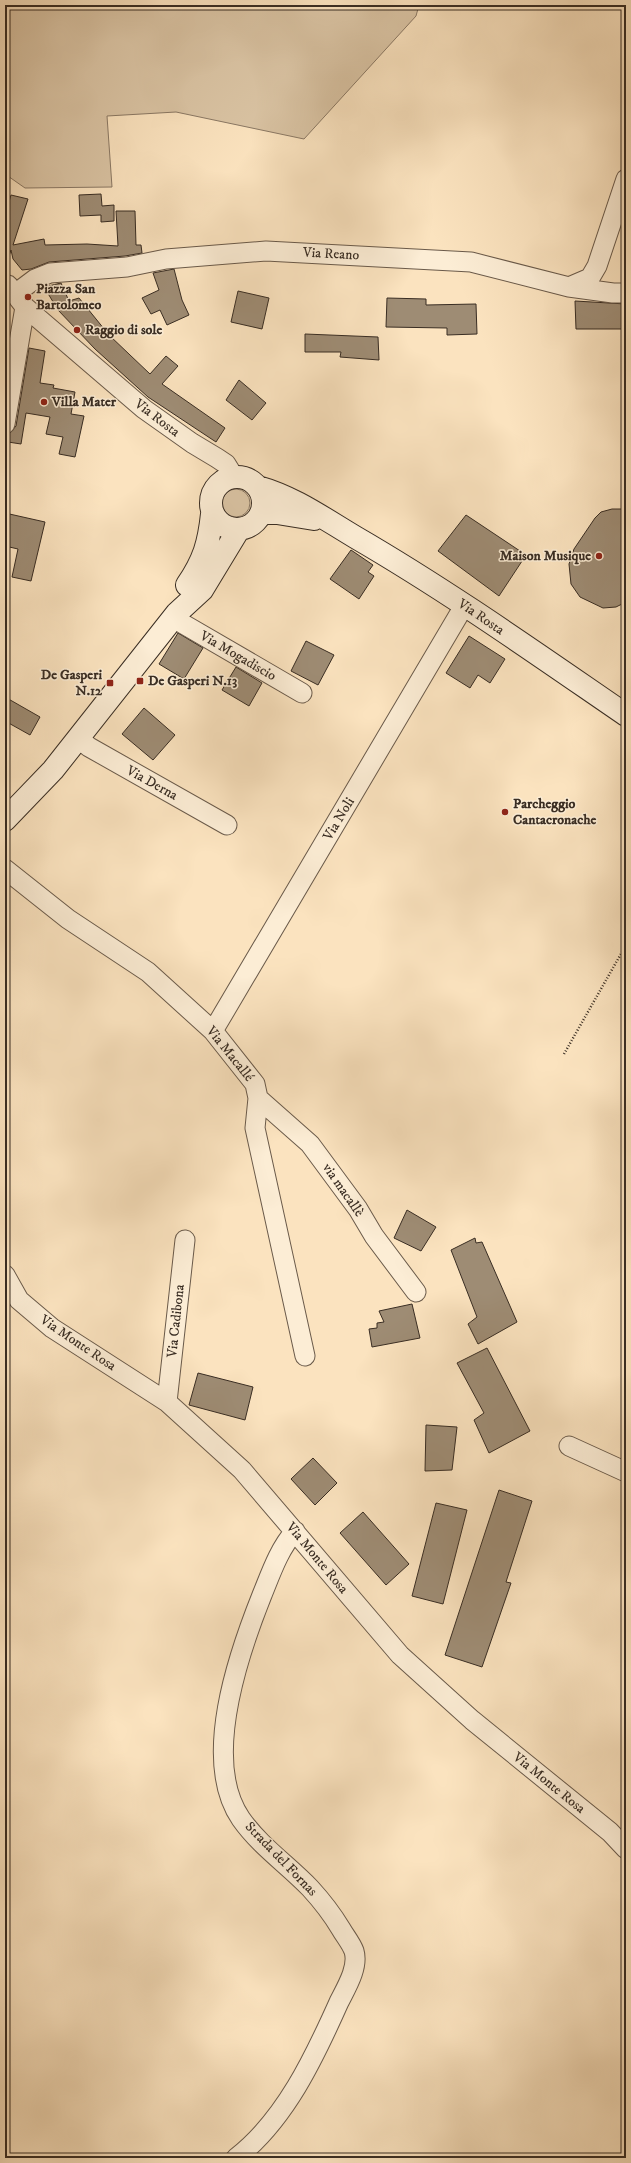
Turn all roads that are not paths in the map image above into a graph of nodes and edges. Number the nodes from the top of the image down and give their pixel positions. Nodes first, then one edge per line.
1 (626, 179) edge
2 (569, 287) junction
3 (626, 293) edge
4 (13, 294) edge
5 (5, 424) edge
6 (234, 476) junction
7 (258, 487) junction
8 (261, 513) junction
9 (212, 514) junction
10 (333, 524) junction
11 (239, 529) junction
12 (464, 606) junction
13 (175, 616) junction
14 (302, 693) dead end
15 (626, 715) edge
16 (79, 740) junction
17 (5, 820) edge
18 (227, 825) dead end
19 (5, 869) edge
20 (213, 1031) junction
21 (258, 1098) junction
22 (185, 1240) dead end
23 (5, 1275) edge
24 (416, 1292) dead end
25 (305, 1356) dead end
26 (167, 1402) junction
27 (569, 1446) dead end
28 (626, 1472) edge
29 (295, 1531) junction
30 (626, 1849) edge
31 (236, 2158) edge

1 - 2 street
2 - 3 street, Via Reano
2 - 4 street, Via Reano
4 - 5 street
4 - 6 street, Via Rosta
6 - 7 street
6 - 9 street
7 - 8 street
7 - 10 street, Via Rosta
8 - 10 street, Via Rosta
8 - 11 street
9 - 11 street
9 - 13 street
10 - 12 street, Via Rosta
11 - 13 street
12 - 15 street, Via Rosta
12 - 20 street, Via Noli
13 - 14 street, Via Mogadiscio
13 - 16 street
16 - 17 street
16 - 18 street, Via Derna
19 - 20 street, Via Macallé
20 - 21 street, Via Macallé
21 - 24 street, via macallè
21 - 25 street, Via Macallé
22 - 26 street, Via Cadibona
23 - 26 street, Via Monte Rosa
26 - 29 street, Via Monte Rosa
27 - 28 street
29 - 30 street, Via Monte Rosa
29 - 31 street, Strada del Fornas

